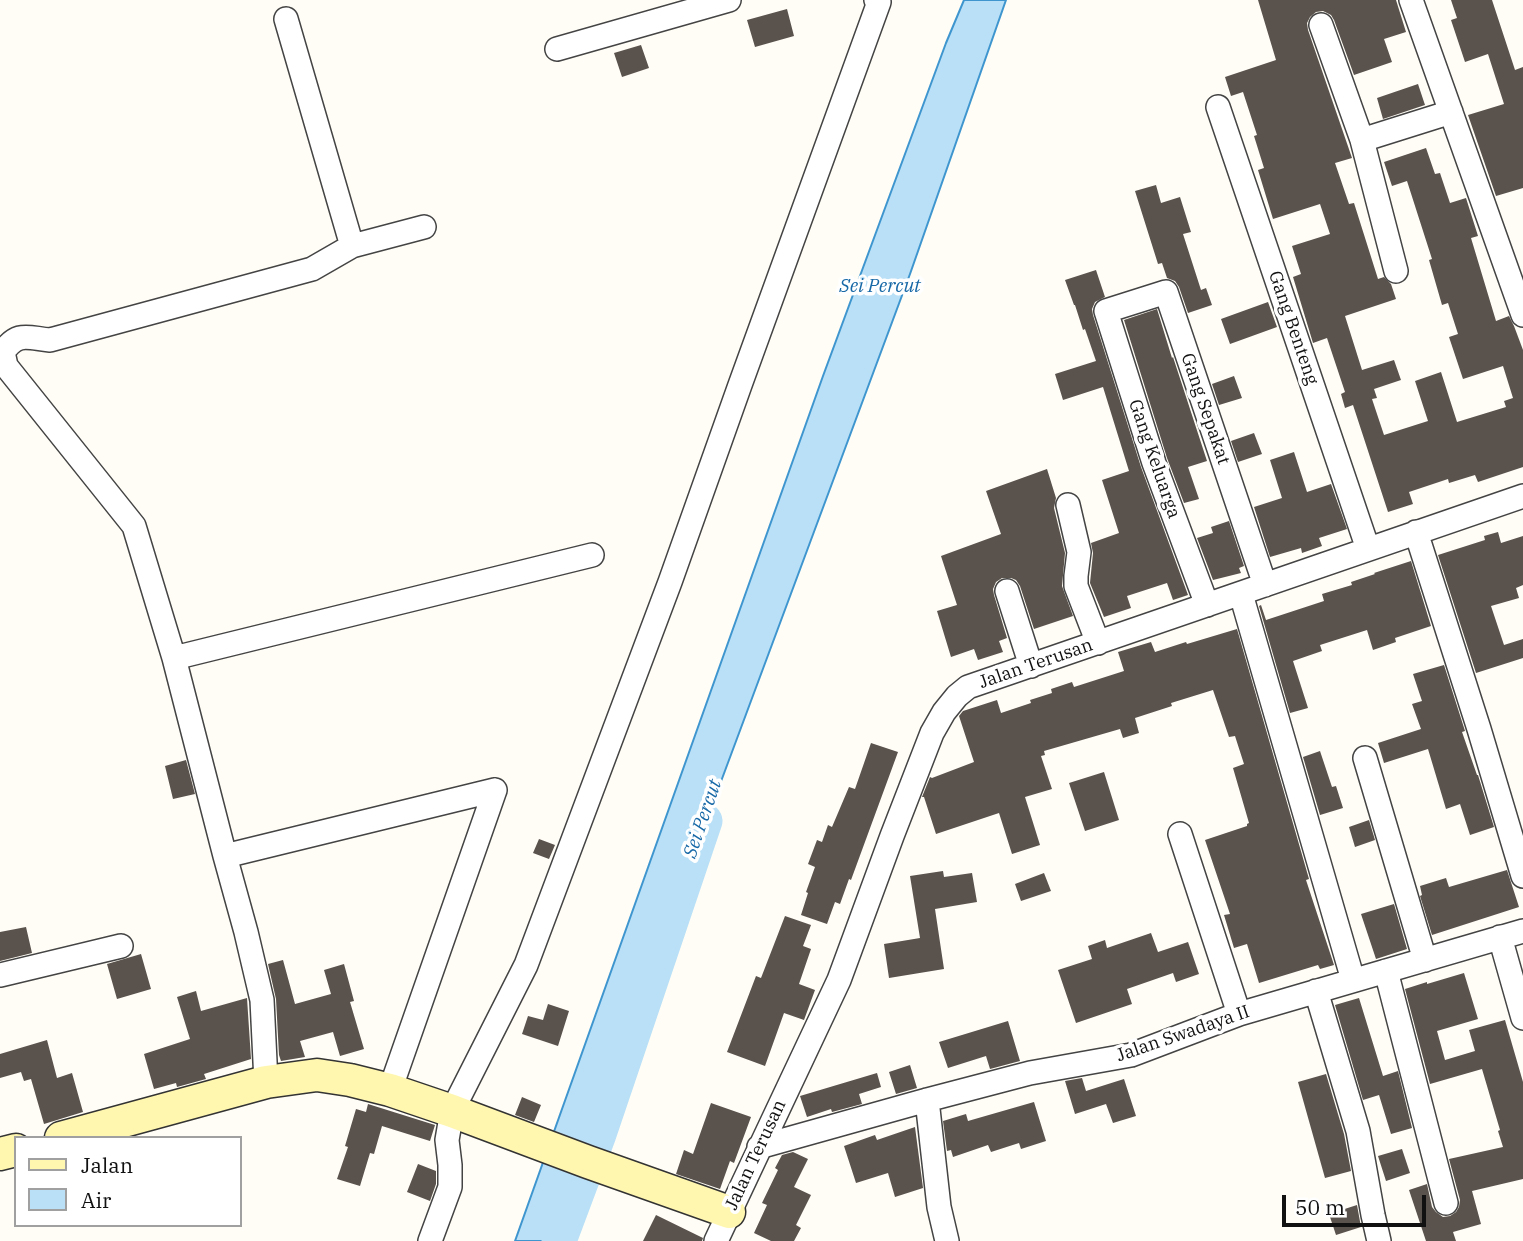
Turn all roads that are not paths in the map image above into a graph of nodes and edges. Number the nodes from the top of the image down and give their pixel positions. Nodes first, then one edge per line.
1 (729, 0) edge
2 (1411, 0) edge
3 (878, 1) edge
4 (286, 19) dead end
5 (1321, 25) dead end
6 (557, 49) dead end
7 (1218, 107) dead end
8 (1451, 112) junction
9 (1362, 140) junction
10 (424, 227) dead end
11 (352, 246) junction
12 (1396, 271) dead end
13 (1106, 311) joint
14 (1523, 314) edge
15 (1523, 496) edge
16 (1068, 505) dead end
17 (1416, 532) junction
18 (1368, 549) junction
19 (592, 555) dead end
20 (1265, 585) junction
21 (1007, 591) dead end
22 (1241, 594) junction
23 (1207, 605) junction
24 (1098, 643) junction
25 (174, 658) junction
26 (1031, 666) junction
27 (1364, 758) dead end
28 (1180, 834) dead end
29 (225, 856) junction
30 (1523, 876) edge
31 (1523, 931) edge
32 (1500, 937) junction
33 (121, 946) dead end
34 (1426, 960) junction
35 (1386, 971) junction
36 (0, 975) edge
37 (1353, 980) junction
38 (1315, 991) junction
39 (1239, 1014) junction
40 (1523, 1018) edge
41 (266, 1083) junction
42 (390, 1090) junction
43 (928, 1100) junction
44 (452, 1111) junction
45 (68, 1136) edge
46 (759, 1147) junction
47 (1446, 1203) dead end
48 (729, 1212) junction
49 (430, 1241) edge
50 (716, 1241) edge
51 (947, 1241) edge
52 (1379, 1241) edge

1 - 6 street
2 - 8 street
3 - 44 street
4 - 11 street
5 - 9 street
7 - 18 street, Gang Benteng
8 - 9 street
8 - 14 street
9 - 12 street
10 - 11 street
11 - 25 street
13 - 20 street, Gang Sepakat
13 - 23 street, Gang Keluarga
15 - 17 street, Jalan Terusan
16 - 24 street
17 - 18 street, Jalan Terusan
17 - 30 street
18 - 20 street, Jalan Terusan
19 - 25 street
20 - 22 street, Jalan Terusan
21 - 26 street
22 - 23 street, Jalan Terusan
22 - 37 street
23 - 24 street, Jalan Terusan
24 - 26 street, Jalan Terusan
25 - 29 street
26 - 46 street, Jalan Terusan
27 - 34 street
28 - 39 street
29 - 41 street
29 - 42 street
31 - 32 street, Jalan Swadaya II
32 - 34 street, Jalan Swadaya II
32 - 40 street
33 - 36 street
34 - 35 street, Jalan Swadaya II
35 - 37 street, Jalan Swadaya II
35 - 47 street
37 - 38 street, Jalan Swadaya II
38 - 39 street, Jalan Swadaya II
38 - 52 street
39 - 43 street, Jalan Swadaya II
41 - 42 street
41 - 45 street
42 - 44 street
43 - 46 street, Jalan Swadaya II
43 - 51 street
44 - 48 street
44 - 49 street
46 - 48 street, Jalan Terusan
48 - 50 street, Jalan Terusan

